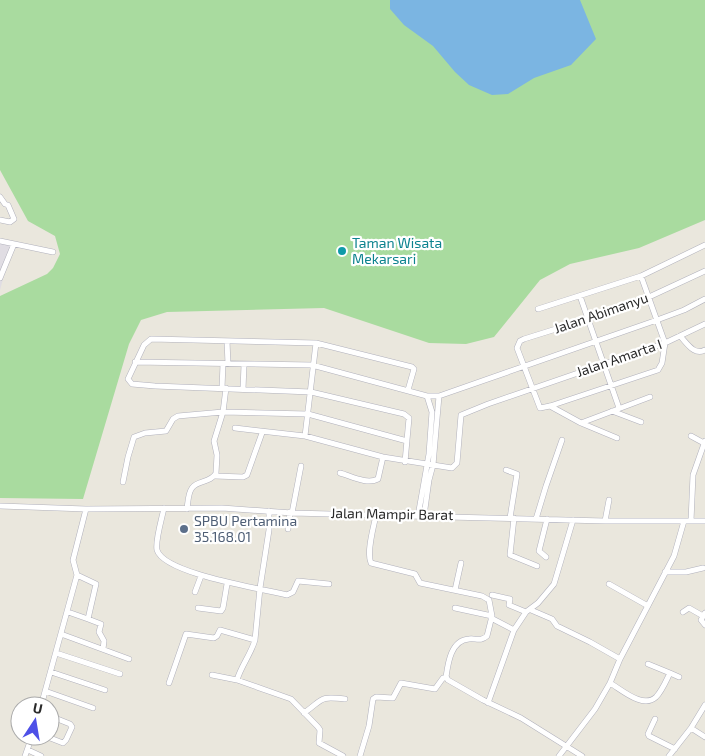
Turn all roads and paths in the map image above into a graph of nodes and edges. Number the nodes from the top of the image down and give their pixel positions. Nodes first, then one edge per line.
1 (0, 197) edge
2 (2, 203) edge
3 (0, 220) edge
4 (0, 241) edge
5 (14, 244) junction
6 (705, 245) edge
7 (53, 252) dead end
8 (705, 271) edge
9 (641, 276) junction
10 (0, 278) edge
11 (580, 296) junction
12 (649, 297) junction
13 (705, 299) edge
14 (538, 309) dead end
15 (588, 319) junction
16 (657, 320) junction
17 (705, 324) edge
18 (680, 336) junction
19 (228, 341) junction
20 (596, 341) junction
21 (316, 343) junction
22 (665, 343) junction
23 (705, 350) edge
24 (135, 362) junction
25 (225, 364) junction
26 (604, 364) junction
27 (244, 365) junction
28 (523, 365) junction
29 (312, 366) junction
30 (611, 386) junction
31 (224, 388) junction
32 (243, 389) junction
33 (532, 389) junction
34 (408, 390) junction
35 (311, 392) junction
36 (426, 396) junction
37 (439, 396) junction
38 (650, 397) dead end
39 (550, 406) junction
40 (619, 408) junction
41 (434, 411) junction
42 (612, 411) junction
43 (223, 412) junction
44 (308, 414) junction
45 (641, 422) dead end
46 (581, 423) junction
47 (235, 428) dead end
48 (262, 433) junction
49 (305, 436) junction
50 (690, 436) dead end
51 (617, 438) dead end
52 (562, 440) dead end
53 (407, 441) junction
54 (704, 442) edge
55 (382, 457) junction
56 (405, 462) junction
57 (431, 465) junction
58 (301, 466) dead end
59 (506, 470) dead end
60 (340, 473) dead end
61 (215, 476) junction
62 (123, 482) dead end
63 (609, 500) dead end
64 (0, 506) edge
65 (83, 508) junction
66 (164, 508) junction
67 (187, 509) junction
68 (269, 510) junction
69 (291, 513) junction
70 (376, 515) junction
71 (421, 516) junction
72 (512, 518) junction
73 (536, 519) junction
74 (547, 519) junction
75 (572, 520) junction
76 (605, 521) junction
77 (687, 521) junction
78 (705, 521) edge
79 (288, 529) dead end
80 (546, 557) dead end
81 (461, 563) dead end
82 (537, 566) dead end
83 (703, 568) dead end
84 (665, 572) junction
85 (77, 575) junction
86 (201, 576) junction
87 (228, 584) junction
88 (329, 584) dead end
89 (609, 584) dead end
90 (260, 588) junction
91 (455, 590) junction
92 (196, 592) dead end
93 (492, 596) dead end
94 (648, 606) junction
95 (198, 608) dead end
96 (454, 608) dead end
97 (528, 611) junction
98 (68, 612) junction
99 (683, 612) dead end
100 (704, 615) edge
101 (492, 617) junction
102 (88, 619) junction
103 (705, 625) edge
104 (514, 630) junction
105 (61, 634) junction
106 (255, 640) junction
107 (103, 650) junction
108 (56, 653) junction
109 (129, 659) dead end
110 (620, 659) junction
111 (648, 664) dead end
112 (50, 672) junction
113 (670, 673) junction
114 (120, 674) dead end
115 (212, 675) dead end
116 (678, 677) dead end
117 (448, 678) junction
118 (237, 680) junction
119 (168, 683) dead end
120 (610, 683) junction
121 (105, 690) dead end
122 (45, 691) junction
123 (44, 696) edge
124 (345, 699) dead end
125 (488, 703) junction
126 (704, 707) edge
127 (93, 708) dead end
128 (304, 713) junction
129 (655, 719) dead end
130 (60, 720) edge
131 (691, 728) junction
132 (705, 736) edge
133 (60, 742) edge
134 (566, 746) junction
135 (675, 749) junction
136 (27, 753) edge
137 (41, 756) edge
138 (343, 756) edge
139 (360, 756) edge
140 (559, 756) edge
141 (582, 756) edge
142 (669, 756) edge

1 - 2 street
2 - 3 street
4 - 5 street
5 - 7 street
5 - 10 street
6 - 9 street
8 - 12 street, Jalan Abimanyu
9 - 11 street
9 - 12 street
11 - 14 street
11 - 15 street
12 - 15 street, Jalan Abimanyu
12 - 16 street
13 - 16 street
15 - 20 street
15 - 28 street, Jalan Abimanyu
16 - 20 street
16 - 22 street
17 - 18 street, Jalan Amarta I
18 - 22 street, Jalan Amarta I
18 - 23 street
19 - 21 street
19 - 24 street
19 - 25 street
20 - 26 street
20 - 28 street
21 - 29 street
21 - 34 street
22 - 26 street, Jalan Amarta I
22 - 30 street
24 - 25 street
24 - 31 street
25 - 27 street
25 - 31 street
26 - 30 street
26 - 33 street, Jalan Amarta I
27 - 29 street
27 - 32 street
28 - 33 street, Jalan Abimanyu
28 - 37 street
29 - 34 street
29 - 35 street
30 - 39 street
30 - 40 street
31 - 32 street
31 - 43 street
32 - 35 street
33 - 39 street, Jalan Abimanyu
33 - 57 street, Jalan Amarta I
34 - 36 street
35 - 44 street
35 - 53 street
36 - 37 street
36 - 41 street
37 - 41 street
38 - 40 street
39 - 46 street
40 - 42 street
41 - 57 street
42 - 45 street
42 - 46 street
43 - 44 street
43 - 61 street
43 - 62 street
44 - 49 street
44 - 53 street
46 - 51 street
47 - 48 street
48 - 49 street
48 - 61 street
49 - 55 street
50 - 54 street
52 - 73 street
53 - 56 street
54 - 77 street
55 - 56 street
55 - 60 street
56 - 57 street
57 - 71 street
58 - 69 street
59 - 72 street
61 - 67 street
63 - 76 street
64 - 65 street, Jalan Mampir Barat
65 - 66 street, Jalan Mampir Barat
65 - 85 street
66 - 67 street, Jalan Mampir Barat
66 - 86 street
67 - 68 street, Jalan Mampir Barat
68 - 69 street, Jalan Mampir Barat
68 - 90 street
69 - 70 street, Jalan Mampir Barat
69 - 79 street
70 - 71 street, Jalan Mampir Barat
70 - 91 street
71 - 72 street, Jalan Mampir Barat
72 - 73 street, Jalan Mampir Barat
72 - 82 street
73 - 74 street, Jalan Mampir Barat
74 - 75 street, Jalan Mampir Barat
74 - 80 street
75 - 76 street, Jalan Mampir Barat
75 - 97 street
76 - 77 street, Jalan Mampir Barat
77 - 78 street, Jalan Mampir Barat
77 - 84 street
81 - 91 street
83 - 84 street
84 - 94 street
85 - 98 street
85 - 102 street
86 - 87 street
86 - 92 street
87 - 90 street
87 - 95 street
88 - 90 street
89 - 94 street
90 - 106 street
91 - 101 street
93 - 97 street
94 - 110 street
96 - 101 street
97 - 104 street
97 - 110 street
98 - 102 street
98 - 105 street
99 - 100 street
100 - 103 street
101 - 104 street
101 - 117 street
102 - 107 street
104 - 125 street
105 - 107 street
105 - 108 street
106 - 118 street
106 - 119 street
107 - 109 street
108 - 112 street
108 - 114 street
110 - 120 street
111 - 113 street
112 - 121 street
112 - 122 street
113 - 116 street
113 - 120 street
115 - 118 street
117 - 125 street
117 - 139 street
118 - 128 street
120 - 134 street
122 - 123 street
122 - 127 street
124 - 128 street
125 - 134 street
126 - 131 street
128 - 138 street
129 - 135 street
130 - 133 street
131 - 132 street
131 - 135 street
134 - 140 street
134 - 141 street
135 - 142 street
136 - 137 street

